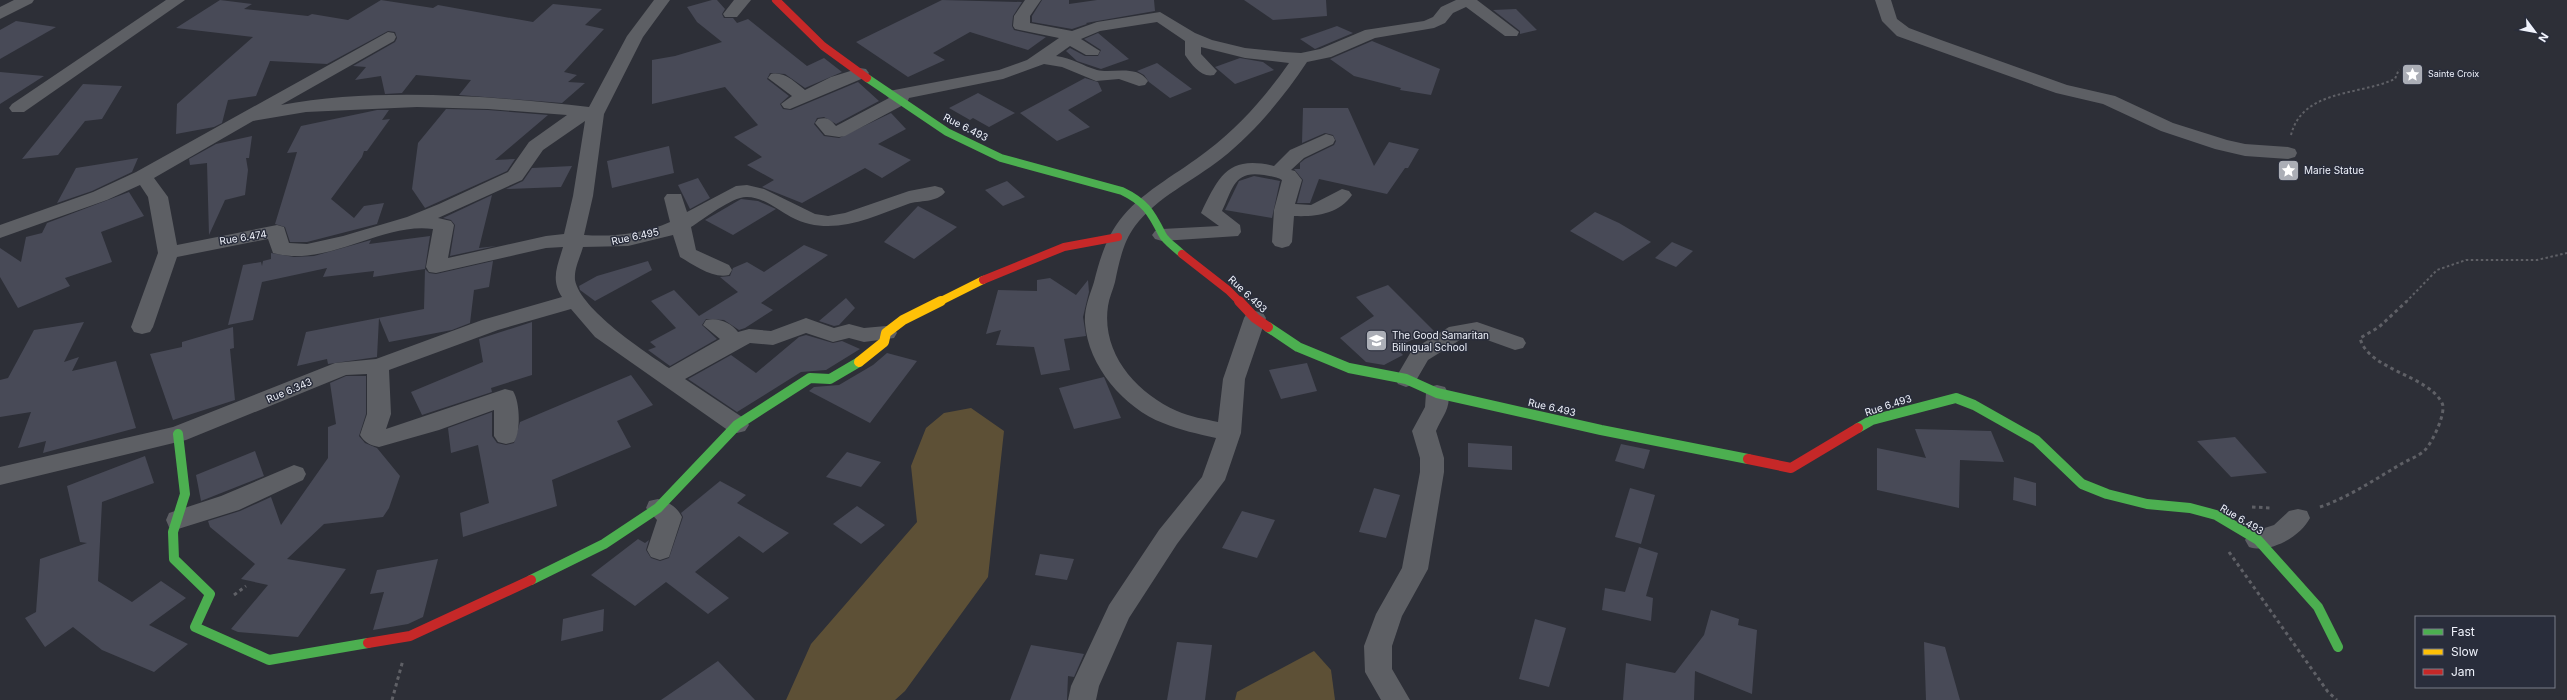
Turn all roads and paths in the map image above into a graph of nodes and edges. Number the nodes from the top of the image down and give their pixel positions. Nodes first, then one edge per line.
1 (26, 0) edge
2 (177, 0) edge
3 (662, 0) edge
4 (743, 0) edge
5 (776, 0) edge
6 (1032, 0) edge
7 (1884, 0) edge
8 (1467, 1) edge
9 (1159, 8) edge
10 (0, 14) edge
11 (730, 14) dead end
12 (1511, 32) dead end
13 (388, 37) dead end
14 (1071, 38) junction
15 (1198, 41) junction
16 (1092, 51) dead end
17 (1301, 58) junction
18 (1042, 59) junction
19 (2400, 69) dead end
20 (1208, 71) dead end
21 (860, 73) junction
22 (777, 78) dead end
23 (1139, 82) dead end
24 (898, 97) junction
25 (18, 108) dead end
26 (595, 114) junction
27 (253, 116) junction
28 (824, 123) dead end
29 (1326, 140) dead end
30 (2288, 153) joint
31 (1278, 172) junction
32 (143, 176) junction
33 (935, 192) dead end
34 (1342, 195) dead end
35 (674, 198) dead end
36 (1146, 206) junction
37 (1284, 210) junction
38 (414, 221) junction
39 (680, 225) junction
40 (0, 232) edge
41 (1162, 234) junction
42 (1118, 237) junction
43 (573, 240) junction
44 (1282, 242) dead end
45 (168, 252) junction
46 (2567, 253) edge
47 (722, 270) dead end
48 (576, 300) junction
49 (1255, 318) junction
50 (714, 325) dead end
51 (142, 327) dead end
52 (886, 333) junction
53 (732, 342) junction
54 (1515, 343) dead end
55 (378, 366) junction
56 (668, 378) junction
57 (1406, 379) junction
58 (1437, 393) junction
59 (737, 425) junction
60 (1229, 433) junction
61 (178, 434) junction
62 (506, 436) dead end
63 (294, 474) dead end
64 (0, 476) edge
65 (658, 508) junction
66 (2273, 509) dead end
67 (2308, 513) joint
68 (2216, 515) junction
69 (178, 520) junction
70 (2258, 540) junction
71 (660, 550) dead end
72 (2228, 551) dead end
73 (410, 636) junction
74 (2338, 647) dead end
75 (392, 700) edge
76 (1082, 700) edge
77 (1396, 700) edge
78 (2337, 700) edge

1 - 10 street
2 - 25 street
3 - 26 street
4 - 11 street
5 - 21 street, Rue 6.493
6 - 14 street
7 - 30 street
8 - 12 street
8 - 17 street
9 - 14 street
9 - 15 street
13 - 27 street
14 - 16 street
14 - 18 street
15 - 17 street
15 - 20 street
17 - 36 street
18 - 23 street
18 - 24 street
19 - 30 path
21 - 22 street
21 - 24 street, Rue 6.493
24 - 28 street
24 - 36 street, Rue 6.493
26 - 27 street
26 - 38 street, Rue 6.474
26 - 43 street
27 - 32 street
29 - 31 street
31 - 37 street
31 - 41 street
32 - 40 street
32 - 45 street
33 - 39 street, Rue 6.495
34 - 37 street
35 - 39 street
36 - 41 street, Rue 6.493
36 - 42 street
37 - 44 street
38 - 43 street, Rue 6.495
38 - 45 street, Rue 6.474
39 - 43 street, Rue 6.495
39 - 47 street
41 - 49 street, Rue 6.493
42 - 52 street
42 - 60 street
43 - 48 street
45 - 51 street
46 - 67 path
48 - 55 street, Rue 6.343
48 - 56 street
49 - 57 street, Rue 6.493
49 - 60 street
50 - 53 street
52 - 53 street
52 - 59 street
53 - 56 street
54 - 57 street
55 - 61 street, Rue 6.343
55 - 62 street
56 - 59 street
57 - 58 street, Rue 6.493
58 - 68 street, Rue 6.493
58 - 77 street
59 - 65 street
60 - 76 street
61 - 64 street, Rue 6.343
61 - 69 street
63 - 69 street
65 - 71 street
65 - 73 street
66 - 68 path
67 - 70 street
68 - 70 street, Rue 6.493
69 - 73 street
70 - 74 street, Rue 6.493
72 - 78 path
73 - 75 path

